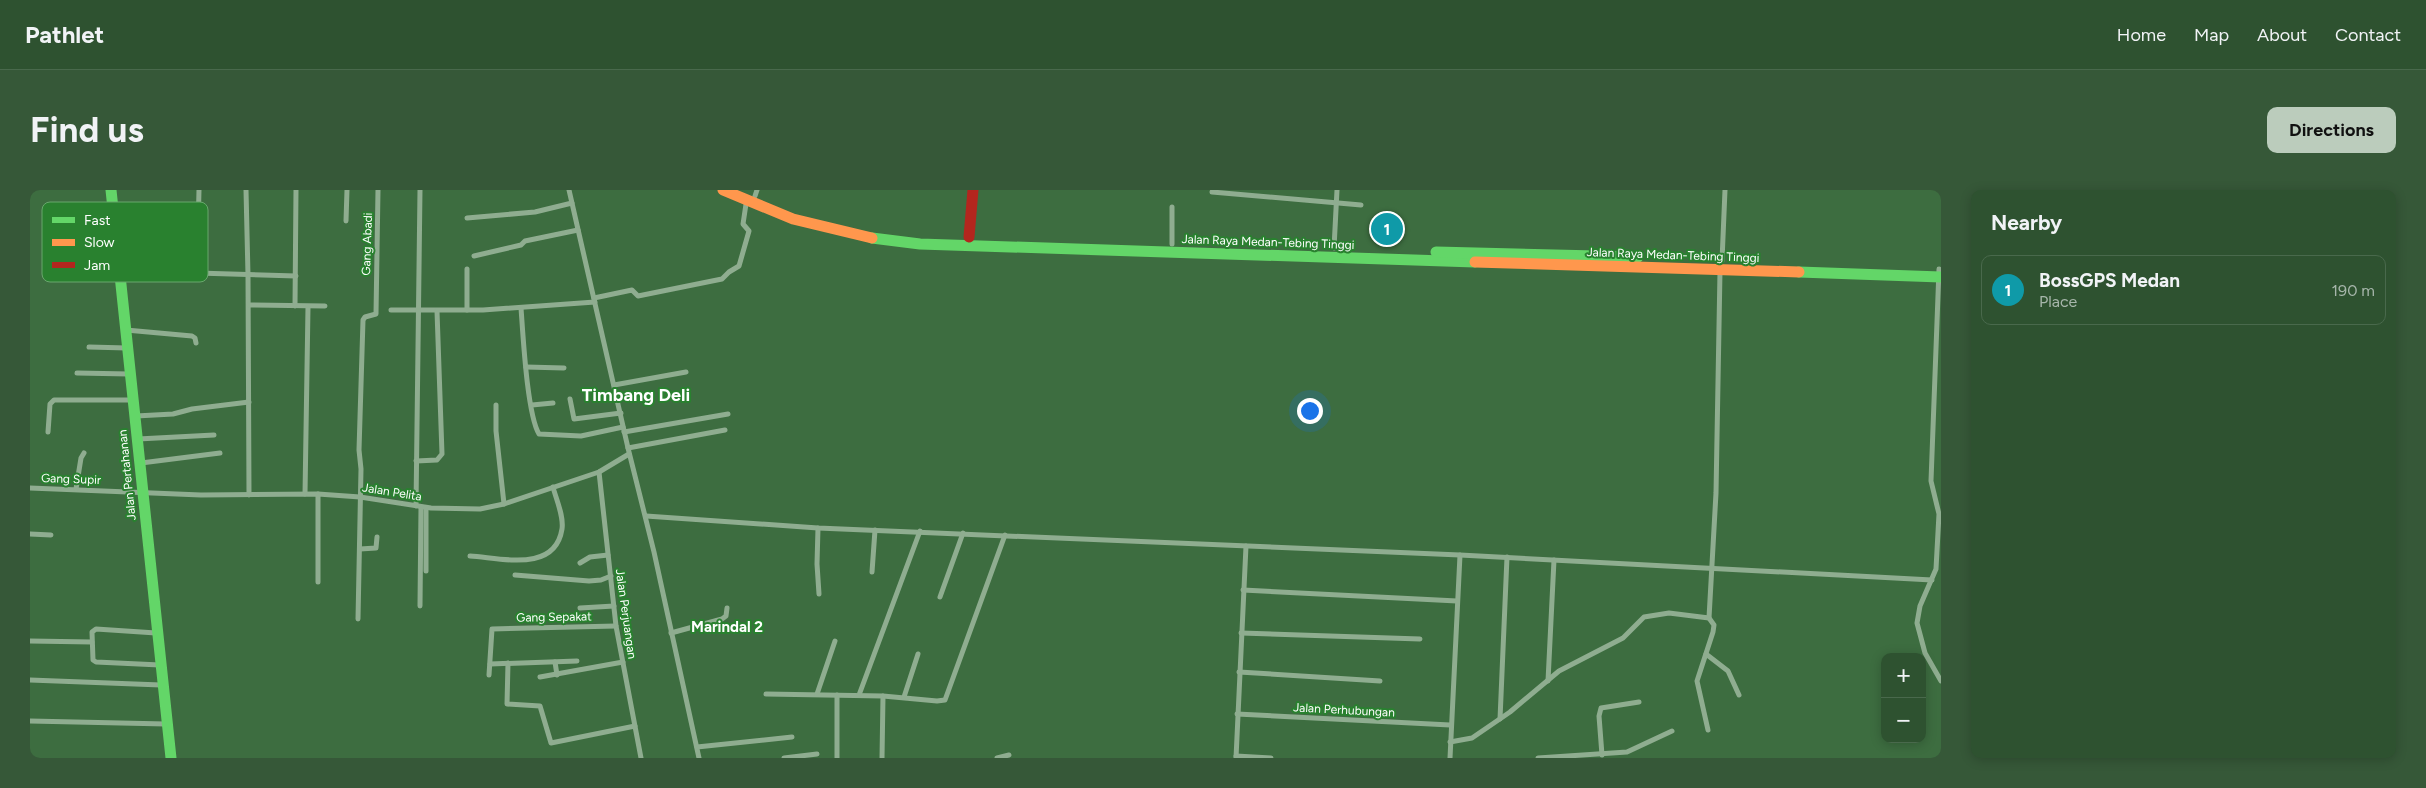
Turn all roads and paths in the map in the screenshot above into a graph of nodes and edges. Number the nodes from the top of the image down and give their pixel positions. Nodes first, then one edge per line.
1 (246, 190) edge
2 (296, 190) edge
3 (347, 190) edge
4 (378, 190) edge
5 (420, 190) edge
6 (569, 190) edge
7 (723, 190) edge
8 (973, 190) edge
9 (1337, 190) edge
10 (1725, 190) edge
11 (1212, 192) dead end
12 (750, 194) edge
13 (1337, 202) junction
14 (572, 203) junction
15 (1361, 205) dead end
16 (1172, 207) dead end
17 (467, 218) dead end
18 (346, 221) dead end
19 (578, 230) junction
20 (968, 237) junction
21 (1172, 244) junction
22 (1334, 248) junction
23 (474, 256) dead end
24 (1721, 265) junction
25 (467, 268) dead end
26 (1940, 273) edge
27 (208, 274) edge
28 (248, 275) junction
29 (296, 276) junction
30 (120, 282) edge
31 (595, 300) junction
32 (248, 305) junction
33 (296, 306) junction
34 (325, 306) dead end
35 (308, 307) junction
36 (521, 308) junction
37 (391, 310) dead end
38 (467, 310) junction
39 (419, 311) junction
40 (437, 311) junction
41 (125, 330) junction
42 (196, 343) dead end
43 (89, 347) dead end
44 (127, 348) junction
45 (526, 368) junction
46 (564, 368) dead end
47 (77, 372) dead end
48 (686, 372) dead end
49 (130, 374) junction
50 (614, 385) junction
51 (570, 399) dead end
52 (133, 400) junction
53 (249, 402) junction
54 (553, 403) dead end
55 (496, 405) dead end
56 (532, 405) junction
57 (621, 412) junction
58 (728, 414) dead end
59 (135, 416) junction
60 (624, 429) junction
61 (725, 430) dead end
62 (48, 432) dead end
63 (214, 435) dead end
64 (138, 439) junction
65 (628, 451) junction
66 (84, 453) dead end
67 (220, 453) dead end
68 (416, 461) junction
69 (140, 463) junction
70 (599, 472) junction
71 (553, 487) junction
72 (30, 488) edge
73 (76, 489) junction
74 (142, 492) junction
75 (249, 494) junction
76 (305, 494) junction
77 (318, 494) junction
78 (360, 497) junction
79 (504, 504) junction
80 (421, 507) junction
81 (646, 516) junction
82 (818, 528) junction
83 (875, 530) junction
84 (920, 531) junction
85 (963, 533) junction
86 (30, 534) edge
87 (51, 535) dead end
88 (1004, 535) junction
89 (377, 537) dead end
90 (1246, 546) junction
91 (360, 549) junction
92 (608, 555) junction
93 (1460, 555) junction
94 (470, 556) dead end
95 (1507, 558) junction
96 (1554, 560) junction
97 (580, 563) dead end
98 (1712, 568) junction
99 (426, 571) dead end
100 (872, 572) dead end
101 (515, 575) dead end
102 (611, 576) junction
103 (1932, 580) junction
104 (318, 582) dead end
105 (1243, 590) junction
106 (820, 594) dead end
107 (940, 597) dead end
108 (1457, 601) junction
109 (420, 606) dead end
110 (614, 606) junction
111 (580, 608) dead end
112 (727, 608) dead end
113 (1709, 618) junction
114 (358, 619) dead end
115 (616, 626) junction
116 (157, 633) junction
117 (671, 633) junction
118 (1241, 633) junction
119 (1420, 639) dead end
120 (30, 641) edge
121 (835, 641) dead end
122 (92, 642) junction
123 (918, 654) dead end
124 (1706, 654) junction
125 (577, 661) dead end
126 (555, 662) junction
127 (623, 662) junction
128 (508, 663) junction
129 (490, 664) junction
130 (161, 665) junction
131 (1239, 672) junction
132 (489, 675) dead end
133 (557, 675) junction
134 (540, 677) dead end
135 (30, 680) edge
136 (1380, 681) dead end
137 (1548, 681) junction
138 (1941, 681) edge
139 (162, 685) junction
140 (766, 694) dead end
141 (817, 694) junction
142 (837, 695) junction
143 (859, 695) junction
144 (1739, 695) dead end
145 (883, 696) junction
146 (904, 697) junction
147 (1639, 702) dead end
148 (1238, 714) junction
149 (1500, 719) junction
150 (30, 721) edge
151 (169, 724) junction
152 (1450, 725) junction
153 (635, 726) junction
154 (1708, 730) dead end
155 (1672, 731) dead end
156 (792, 737) dead end
157 (1450, 742) junction
158 (697, 747) junction
159 (817, 754) dead end
160 (1009, 755) dead end
161 (1602, 755) junction
162 (1616, 756) edge
163 (1236, 757) edge
164 (172, 758) edge
165 (641, 758) edge
166 (699, 758) edge
167 (784, 758) edge
168 (838, 758) edge
169 (882, 758) edge
170 (997, 758) edge
171 (1271, 758) edge
172 (1450, 758) edge
173 (1538, 758) edge

1 - 28 street
2 - 29 street
3 - 18 street
4 - 78 street, Gang Abadi
5 - 39 street
6 - 14 street
7 - 12 main road, Jalan Raya Medan-Tebing Tinggi
8 - 20 main road
9 - 13 street
10 - 24 street
11 - 13 street
12 - 20 main road, Jalan Raya Medan-Tebing Tinggi
12 - 24 main road, Jalan Raya Medan-Tebing Tinggi
12 - 31 street
13 - 15 street
13 - 22 street
14 - 17 street
14 - 19 street
16 - 21 street
19 - 23 street
19 - 31 street
20 - 21 main road, Jalan Raya Medan-Tebing Tinggi
21 - 22 main road, Jalan Raya Medan-Tebing Tinggi
22 - 24 main road, Jalan Raya Medan-Tebing Tinggi
24 - 26 main road, Jalan Raya Medan-Tebing Tinggi
24 - 98 street
25 - 38 street
26 - 103 street
27 - 28 street
28 - 29 street
28 - 32 street
29 - 33 street
30 - 41 main road, Jalan Pertahanan
31 - 36 street
31 - 50 street
32 - 33 street
32 - 53 street
33 - 35 street
34 - 35 street
35 - 76 street
36 - 38 street
36 - 45 street
37 - 39 street
38 - 40 street
39 - 40 street
39 - 68 street
40 - 68 street
41 - 42 street
41 - 44 main road, Jalan Pertahanan
43 - 44 street
44 - 49 main road, Jalan Pertahanan
45 - 46 street
45 - 56 street
47 - 49 street
48 - 50 street
49 - 52 main road, Jalan Pertahanan
50 - 57 street
51 - 57 street
52 - 59 main road, Jalan Pertahanan
52 - 62 street
53 - 59 street
53 - 75 street
54 - 56 street
55 - 79 street
56 - 60 street
57 - 60 street
58 - 60 street
59 - 64 main road, Jalan Pertahanan
60 - 65 street
61 - 65 street
63 - 64 street
64 - 69 main road, Jalan Pertahanan
65 - 70 street, Jalan Pelita
65 - 81 street
66 - 73 street
67 - 69 street
68 - 80 street
69 - 74 main road, Jalan Pertahanan
70 - 71 street, Jalan Pelita
70 - 92 street, Jalan Perjuangan
71 - 79 street, Jalan Pelita
71 - 94 street
72 - 73 street, Gang Supir
73 - 74 street, Gang Supir
74 - 75 street, Jalan Pelita
74 - 116 main road, Jalan Pertahanan
75 - 76 street, Jalan Pelita
76 - 77 street, Jalan Pelita
77 - 78 street, Jalan Pelita
77 - 104 street
78 - 80 street, Jalan Pelita
78 - 91 street
79 - 80 street, Jalan Pelita
80 - 99 street
80 - 109 street
81 - 82 street
81 - 117 street
82 - 83 street
82 - 106 street
83 - 84 street
83 - 100 street
84 - 85 street
84 - 143 street
85 - 88 street
85 - 107 street
86 - 87 street
88 - 90 street
88 - 146 street
89 - 91 street
90 - 93 street
90 - 105 street
91 - 114 street
92 - 97 street
92 - 102 street, Jalan Perjuangan
93 - 95 street
93 - 108 street
95 - 96 street
95 - 149 street
96 - 98 street
96 - 137 street
98 - 103 street
98 - 113 street
101 - 102 street
102 - 110 street, Jalan Perjuangan
103 - 138 street
105 - 108 street
105 - 118 street
108 - 152 street
110 - 111 street
110 - 115 street, Jalan Perjuangan
112 - 117 street
113 - 124 street
113 - 137 street
115 - 127 street, Jalan Perjuangan
115 - 129 street, Gang Sepakat
116 - 122 street
116 - 130 main road, Jalan Pertahanan
117 - 158 street
118 - 119 street
118 - 131 street
120 - 122 street
121 - 141 street
122 - 130 street
123 - 146 street
124 - 144 street
124 - 154 street
125 - 126 street
126 - 128 street
126 - 133 street
127 - 133 street
127 - 153 street, Jalan Perjuangan
128 - 129 street
128 - 153 street
129 - 132 street
130 - 139 main road, Jalan Pertahanan
131 - 136 street
131 - 148 street
133 - 134 street
135 - 139 street
137 - 149 street
139 - 151 main road, Jalan Pertahanan
140 - 141 street
141 - 142 street
142 - 143 street
142 - 168 street
143 - 145 street
145 - 146 street
145 - 169 street
147 - 161 street
148 - 152 street, Jalan Perhubungan
148 - 163 street
149 - 157 street
150 - 151 street
151 - 164 main road, Jalan Pertahanan
152 - 157 street
153 - 165 street, Jalan Perjuangan
155 - 162 street
156 - 158 street
157 - 172 street
158 - 166 street
159 - 167 street
160 - 170 street
161 - 162 street
161 - 173 street
163 - 171 street

